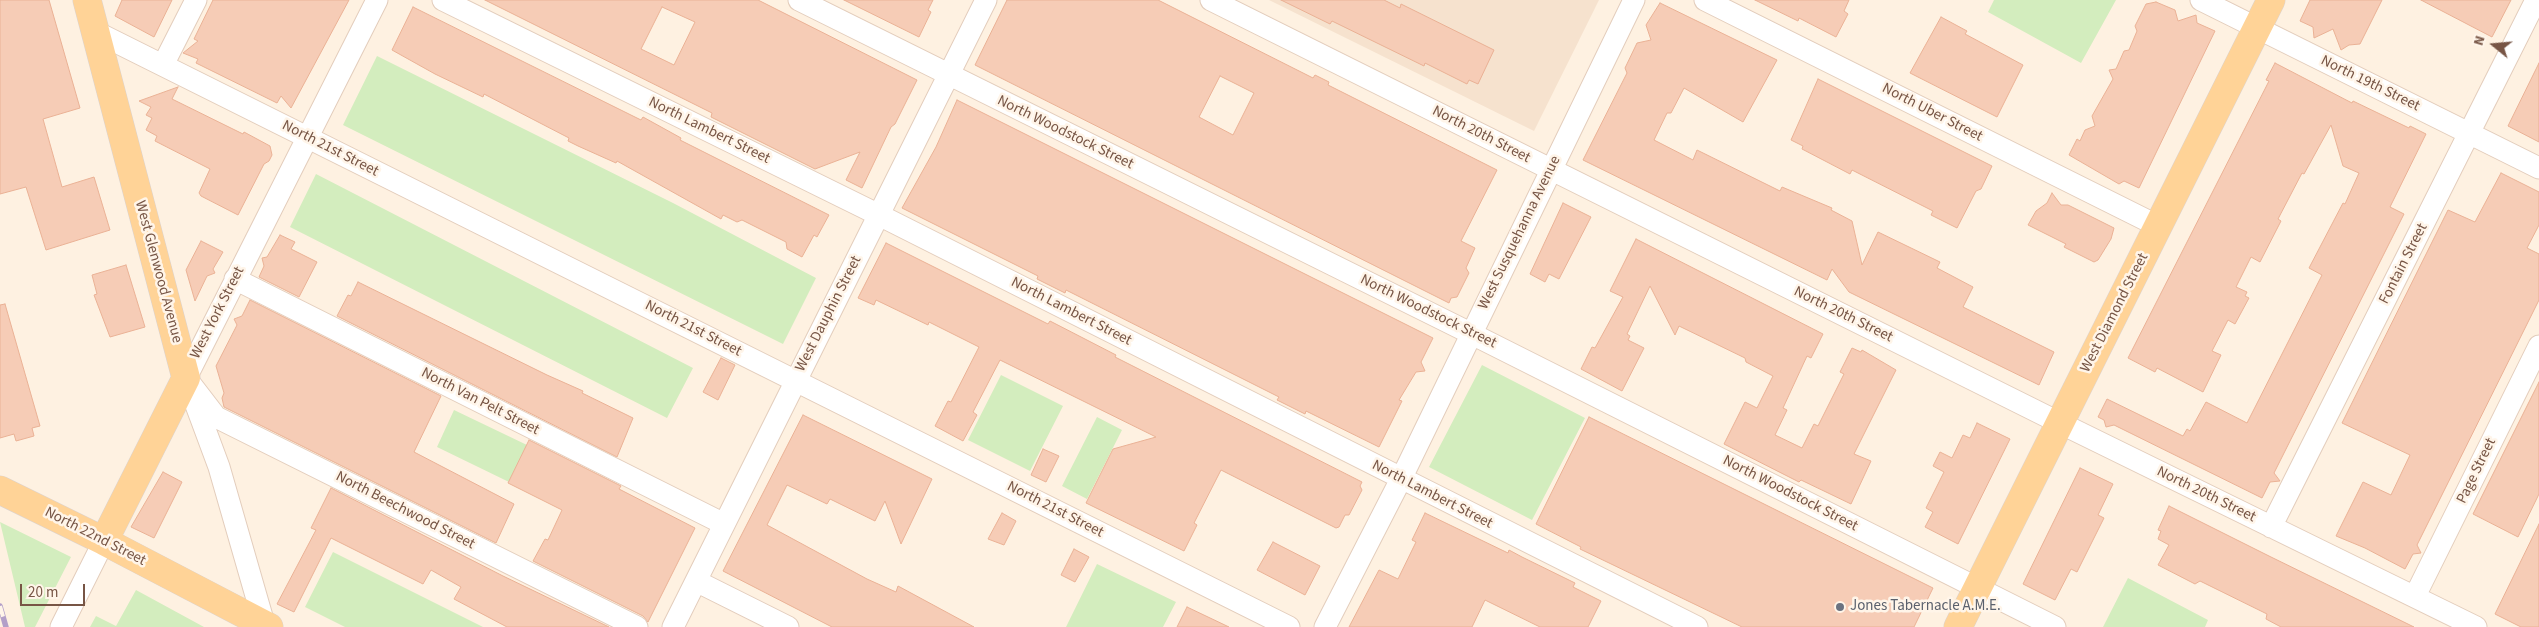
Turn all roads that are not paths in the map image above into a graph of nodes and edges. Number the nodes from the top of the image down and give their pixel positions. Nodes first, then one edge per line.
1 (87, 0) edge
2 (196, 0) edge
3 (377, 0) edge
4 (443, 0) edge
5 (799, 0) edge
6 (986, 0) edge
7 (1212, 0) edge
8 (1634, 0) edge
9 (1705, 0) edge
10 (2201, 0) edge
11 (2271, 0) edge
12 (2536, 0) edge
13 (2257, 28) junction
14 (96, 32) junction
15 (163, 65) junction
16 (948, 75) junction
17 (2469, 134) junction
18 (306, 137) junction
19 (2539, 168) edge
20 (1552, 170) junction
21 (879, 215) junction
22 (2158, 226) junction
23 (235, 279) junction
24 (1470, 333) junction
25 (2539, 346) edge
26 (186, 378) junction
27 (795, 381) junction
28 (2060, 423) junction
29 (1401, 479) junction
30 (0, 490) edge
31 (724, 524) junction
32 (2271, 527) junction
33 (104, 541) junction
34 (696, 581) junction
35 (1977, 589) junction
36 (2415, 596) junction
37 (266, 626) edge
38 (61, 627) edge
39 (638, 627) edge
40 (672, 627) edge
41 (788, 627) edge
42 (1289, 627) edge
43 (1325, 627) edge
44 (1698, 627) edge
45 (1958, 627) edge
46 (2055, 627) edge
47 (2476, 627) edge

1 - 14 main road, West Glenwood Avenue
2 - 15 street
3 - 18 street, West York Street
4 - 21 street, North Lambert Street
5 - 16 street, North Woodstock Street
6 - 16 street, West Dauphin Street
7 - 20 street, North 20th Street
8 - 20 street, West Susquehanna Avenue
9 - 22 street, North Uber Street
10 - 13 street, North 19th Street
11 - 13 main road, West Diamond Street
12 - 17 street, Fontain Street
13 - 17 street, North 19th Street
13 - 22 main road, West Diamond Street
14 - 15 street, North 21st Street
14 - 26 main road, West Glenwood Avenue
15 - 18 street, North 21st Street
16 - 21 street, West Dauphin Street
16 - 24 street, North Woodstock Street
17 - 19 street, North 19th Street
17 - 32 street, Fontain Street
18 - 23 street, West York Street
18 - 27 street, North 21st Street
20 - 24 street, West Susquehanna Avenue
20 - 28 street, North 20th Street
21 - 27 street, West Dauphin Street
21 - 29 street, North Lambert Street
22 - 28 main road, West Diamond Street
23 - 26 street, West York Street
23 - 31 street, North Van Pelt Street
24 - 29 street, West Susquehanna Avenue
24 - 35 street, North Woodstock Street
25 - 36 street, Page Street
26 - 33 main road, West York Street
26 - 37 street, West Glenwood Avenue
26 - 39 street, North Beechwood Street
27 - 31 street, West Dauphin Street
27 - 42 street, North 21st Street
28 - 32 street, North 20th Street
28 - 35 main road, West Diamond Street
29 - 43 street, West Susquehanna Avenue
29 - 44 street, North Lambert Street
30 - 33 main road, North 22nd Street
31 - 34 street, West Dauphin Street
32 - 36 street, North 20th Street
33 - 37 main road, North 22nd Street
33 - 38 street, West York Street
34 - 40 street, West Dauphin Street
34 - 41 street
35 - 45 main road, West Diamond Street
35 - 46 street, North Woodstock Street
36 - 47 street, North 20th Street

